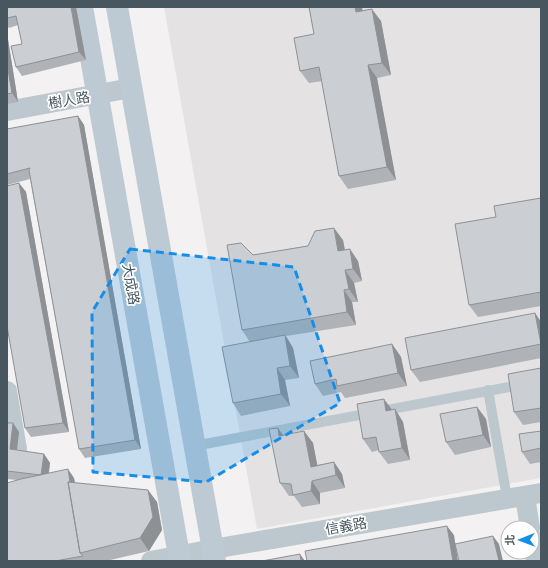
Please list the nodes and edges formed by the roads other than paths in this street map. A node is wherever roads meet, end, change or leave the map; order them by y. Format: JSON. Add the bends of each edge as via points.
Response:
{"nodes":[{"id":1,"x":82,"y":7,"type":"edge"},
{"id":2,"x":117,"y":7,"type":"edge"},
{"id":3,"x":132,"y":88,"type":"junction"},
{"id":4,"x":97,"y":94,"type":"junction"},
{"id":5,"x":7,"y":111,"type":"edge"},
{"id":6,"x":541,"y":381,"type":"edge"},
{"id":7,"x":488,"y":390,"type":"junction"},
{"id":8,"x":7,"y":391,"type":"edge"},
{"id":9,"x":194,"y":446,"type":"junction"},
{"id":10,"x":18,"y":449,"type":"edge"},
{"id":11,"x":524,"y":496,"type":"edge"},
{"id":12,"x":528,"y":520,"type":"edge"},
{"id":13,"x":214,"y":555,"type":"edge"},
{"id":14,"x":180,"y":558,"type":"edge"},
{"id":15,"x":151,"y":561,"type":"edge"}],
"edges":[{"from":1,"to":4,"type":"main road","name":"大成路"},
{"from":2,"to":3,"type":"main road"},
{"from":3,"to":4,"type":"street","name":"樹人路"},
{"from":3,"to":9,"type":"main road"},
{"from":4,"to":5,"type":"street","name":"樹人路"},
{"from":4,"to":14,"type":"main road","name":"大成路"},
{"from":6,"to":7,"type":"lane"},
{"from":7,"to":9,"type":"lane"},
{"from":7,"to":11,"type":"lane"},
{"from":8,"to":10,"type":"street"},
{"from":9,"to":13,"type":"main road"},
{"from":11,"to":12,"type":"street"},
{"from":11,"to":13,"type":"street","name":"信義路"},
{"from":13,"to":14,"type":"street","name":"信義路"},
{"from":14,"to":15,"type":"street","name":"信義路"}]}
